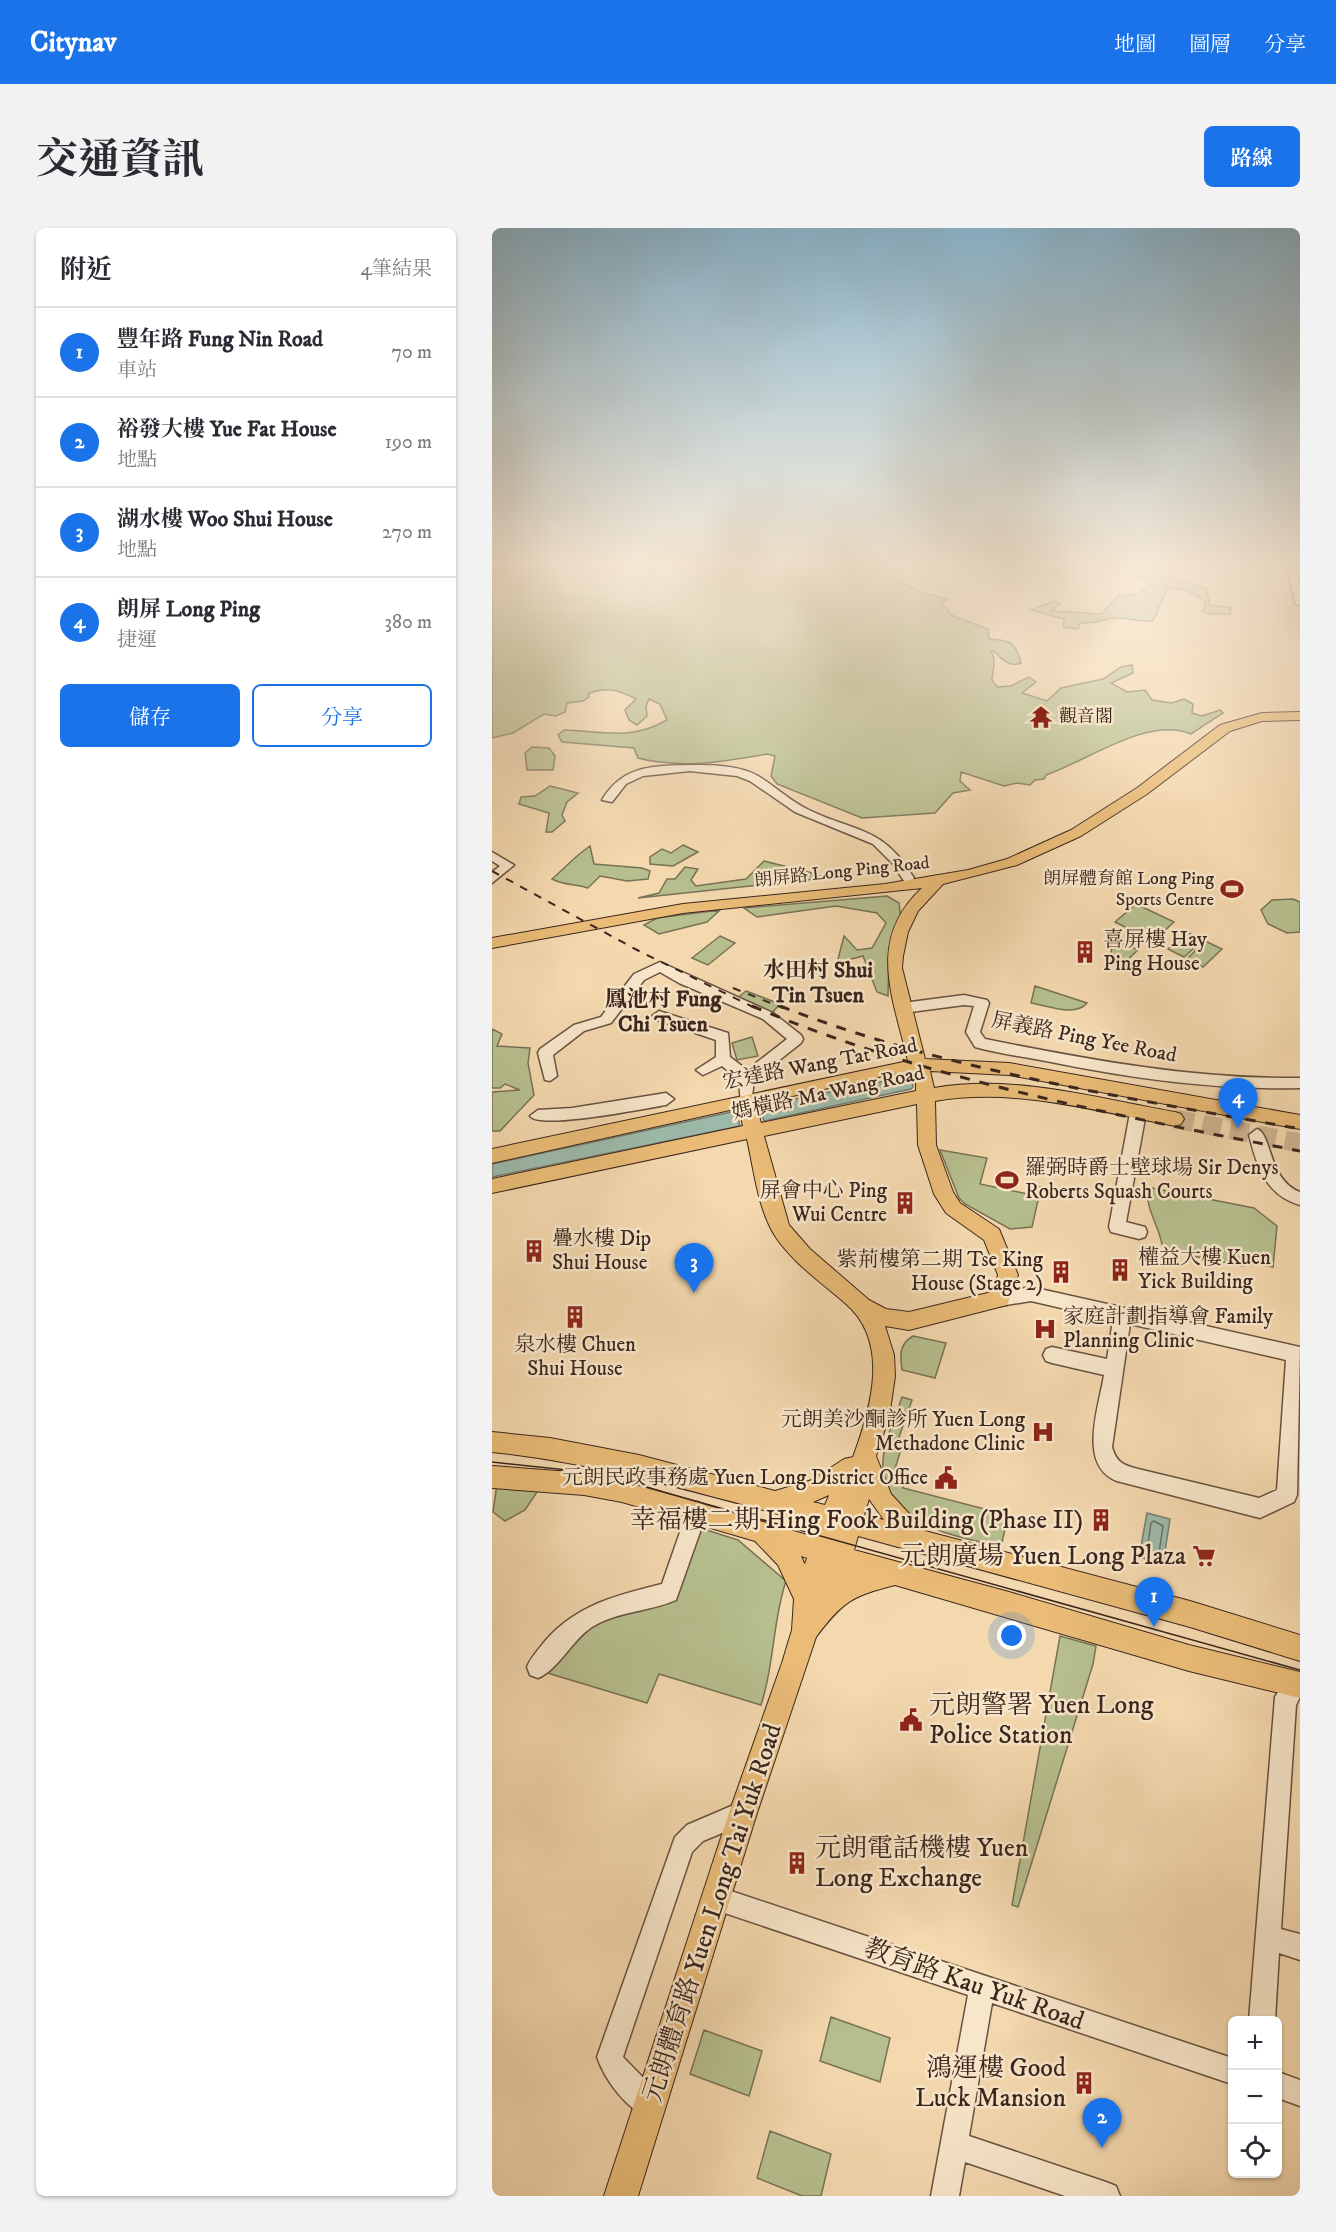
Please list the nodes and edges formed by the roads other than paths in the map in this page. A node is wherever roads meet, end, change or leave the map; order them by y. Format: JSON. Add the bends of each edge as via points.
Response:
{"nodes":[{"id":1,"x":1300,"y":710,"type":"edge"},
{"id":2,"x":1272,"y":715,"type":"junction"},
{"id":3,"x":1300,"y":716,"type":"edge"},
{"id":4,"x":1300,"y":723,"type":"edge"},
{"id":5,"x":608,"y":800,"type":"dead end"},
{"id":6,"x":1116,"y":805,"type":"junction"},
{"id":7,"x":492,"y":856,"type":"edge"},
{"id":8,"x":492,"y":879,"type":"edge"},
{"id":9,"x":948,"y":879,"type":"junction"},
{"id":10,"x":904,"y":883,"type":"junction"},
{"id":11,"x":912,"y":909,"type":"junction"},
{"id":12,"x":492,"y":936,"type":"edge"},
{"id":13,"x":492,"y":943,"type":"edge"},
{"id":14,"x":903,"y":1008,"type":"junction"},
{"id":15,"x":659,"y":1017,"type":"dead end"},
{"id":16,"x":723,"y":1059,"type":"junction"},
{"id":17,"x":917,"y":1068,"type":"junction"},
{"id":18,"x":703,"y":1070,"type":"dead end"},
{"id":19,"x":550,"y":1076,"type":"dead end"},
{"id":20,"x":747,"y":1078,"type":"junction"},
{"id":21,"x":1300,"y":1083,"type":"edge"},
{"id":22,"x":967,"y":1089,"type":"junction"},
{"id":23,"x":926,"y":1092,"type":"junction"},
{"id":24,"x":666,"y":1099,"type":"dead end"},
{"id":25,"x":1138,"y":1113,"type":"junction"},
{"id":26,"x":572,"y":1114,"type":"junction"},
{"id":27,"x":538,"y":1116,"type":"dead end"},
{"id":28,"x":750,"y":1118,"type":"junction"},
{"id":29,"x":1175,"y":1119,"type":"tunnel mouth"},
{"id":30,"x":926,"y":1122,"type":"junction"},
{"id":31,"x":1300,"y":1122,"type":"edge"},
{"id":32,"x":1257,"y":1135,"type":"dead end"},
{"id":33,"x":576,"y":1138,"type":"junction"},
{"id":34,"x":492,"y":1156,"type":"edge"},
{"id":35,"x":492,"y":1186,"type":"edge"},
{"id":36,"x":1300,"y":1199,"type":"edge"},
{"id":37,"x":1139,"y":1232,"type":"dead end"},
{"id":38,"x":1008,"y":1275,"type":"junction"},
{"id":39,"x":1031,"y":1294,"type":"junction"},
{"id":40,"x":1000,"y":1299,"type":"junction"},
{"id":41,"x":862,"y":1306,"type":"junction"},
{"id":42,"x":1123,"y":1315,"type":"junction"},
{"id":43,"x":909,"y":1321,"type":"junction"},
{"id":44,"x":1298,"y":1354,"type":"edge"},
{"id":45,"x":884,"y":1355,"type":"junction"},
{"id":46,"x":1052,"y":1355,"type":"dead end"},
{"id":47,"x":1114,"y":1369,"type":"junction"},
{"id":48,"x":492,"y":1442,"type":"edge"},
{"id":49,"x":864,"y":1459,"type":"junction"},
{"id":50,"x":492,"y":1477,"type":"edge"},
{"id":51,"x":772,"y":1503,"type":"junction"},
{"id":52,"x":697,"y":1512,"type":"junction"},
{"id":53,"x":842,"y":1520,"type":"junction"},
{"id":54,"x":753,"y":1529,"type":"junction"},
{"id":55,"x":916,"y":1539,"type":"junction"},
{"id":56,"x":830,"y":1554,"type":"junction"},
{"id":57,"x":903,"y":1575,"type":"junction"},
{"id":58,"x":815,"y":1602,"type":"junction"},
{"id":59,"x":1300,"y":1648,"type":"edge"},
{"id":60,"x":538,"y":1667,"type":"dead end"},
{"id":61,"x":1255,"y":1675,"type":"junction"},
{"id":62,"x":1298,"y":1684,"type":"edge"},
{"id":63,"x":1284,"y":1722,"type":"junction"},
{"id":64,"x":743,"y":1813,"type":"junction"},
{"id":65,"x":716,"y":1898,"type":"junction"},
{"id":66,"x":1268,"y":1937,"type":"junction"},
{"id":67,"x":1300,"y":1947,"type":"edge"},
{"id":68,"x":982,"y":1988,"type":"junction"},
{"id":69,"x":1262,"y":2016,"type":"edge"},
{"id":70,"x":1230,"y":2070,"type":"edge"},
{"id":71,"x":1282,"y":2086,"type":"edge"},
{"id":72,"x":1300,"y":2093,"type":"edge"},
{"id":73,"x":650,"y":2105,"type":"junction"},
{"id":74,"x":955,"y":2145,"type":"junction"},
{"id":75,"x":621,"y":2196,"type":"edge"},
{"id":76,"x":945,"y":2196,"type":"edge"},
{"id":77,"x":1106,"y":2196,"type":"edge"}],
"edges":[{"from":1,"to":6,"type":"main road","name":"朗屏路 Long Ping Road","via":[[1257,709],[1221,720]]},
{"from":2,"to":3,"type":"main road","name":"朗屏路 Long Ping Road"},
{"from":2,"to":4,"type":"main road"},
{"from":2,"to":6,"type":"main road","name":"朗屏路 Long Ping Road","via":[[1240,720],[1225,728]]},
{"from":5,"to":10,"type":"street","via":[[623,781],[641,772],[662,769],[740,773],[801,810],[875,838],[894,855]]},
{"from":6,"to":9,"type":"main road","name":"朗屏路 Long Ping Road","via":[[1052,846]]},
{"from":6,"to":10,"type":"main road","name":"朗屏路 Long Ping Road","via":[[1019,847]]},
{"from":7,"to":8,"type":"street","via":[[508,865]]},
{"from":9,"to":10,"type":"main road","name":"朗屏路 Long Ping Road"},
{"from":9,"to":11,"type":"main road","via":[[927,890]]},
{"from":10,"to":11,"type":"main road"},
{"from":10,"to":12,"type":"main road","name":"朗屏路 Long Ping Road","via":[[698,900]]},
{"from":10,"to":13,"type":"main road","name":"朗屏路 Long Ping Road","via":[[631,916]]},
{"from":11,"to":14,"type":"main road","via":[[895,951],[894,968]]},
{"from":14,"to":17,"type":"main road"},
{"from":14,"to":21,"type":"street","name":"屏義路 Ping Yee Road","via":[[964,1000],[982,1003],[973,1032],[980,1043],[1228,1084]]},
{"from":15,"to":16,"type":"street","via":[[723,1037]]},
{"from":16,"to":18,"type":"street"},
{"from":16,"to":20,"type":"street"},
{"from":17,"to":23,"type":"main road"},
{"from":17,"to":28,"type":"main road","name":"宏達路 Wang Tat Road"},
{"from":17,"to":31,"type":"main road","name":"宏達路 Wang Tat Road","via":[[1009,1069]]},
{"from":19,"to":20,"type":"street","via":[[545,1053],[579,1028],[606,1020],[639,977],[660,966],[768,1016],[796,1039]]},
{"from":20,"to":28,"type":"street"},
{"from":22,"to":23,"type":"main road","name":"媽橫路 Ma Wang Road"},
{"from":22,"to":25,"type":"main road","name":"媽橫路 Ma Wang Road","via":[[1018,1090]]},
{"from":22,"to":30,"type":"main road","via":[[943,1104]]},
{"from":23,"to":28,"type":"main road","name":"媽橫路 Ma Wang Road"},
{"from":23,"to":30,"type":"main road"},
{"from":24,"to":26,"type":"street"},
{"from":25,"to":29,"type":"main road","name":"媽橫路 Ma Wang Road"},
{"from":25,"to":37,"type":"street","via":[[1117,1227]]},
{"from":26,"to":27,"type":"street"},
{"from":26,"to":33,"type":"street"},
{"from":28,"to":33,"type":"main road","name":"宏達路 Wang Tat Road"},
{"from":28,"to":35,"type":"main road","name":"媽橫路 Ma Wang Road"},
{"from":28,"to":41,"type":"main road","via":[[784,1235]]},
{"from":30,"to":38,"type":"main road","via":[[929,1154],[948,1202],[992,1235]]},
{"from":32,"to":36,"type":"street","via":[[1268,1172],[1284,1192]]},
{"from":33,"to":34,"type":"main road","name":"宏達路 Wang Tat Road"},
{"from":38,"to":39,"type":"street"},
{"from":38,"to":40,"type":"main road"},
{"from":39,"to":40,"type":"street"},
{"from":39,"to":42,"type":"street"},
{"from":40,"to":43,"type":"main road"},
{"from":41,"to":43,"type":"main road","via":[[882,1317]]},
{"from":41,"to":45,"type":"main road","via":[[874,1324]]},
{"from":42,"to":44,"type":"street"},
{"from":42,"to":47,"type":"street"},
{"from":43,"to":45,"type":"main road","via":[[893,1333]]},
{"from":44,"to":47,"type":"street","via":[[1287,1495],[1260,1508],[1117,1472],[1107,1464],[1102,1447]]},
{"from":45,"to":49,"type":"main road","via":[[882,1401]]},
{"from":46,"to":47,"type":"street"},
{"from":48,"to":51,"type":"main road","via":[[597,1457]]},
{"from":49,"to":51,"type":"main road","via":[[818,1489]]},
{"from":49,"to":53,"type":"main road","name":"元朗體育路 Yuen Long Tai Yuk Road","via":[[846,1486]]},
{"from":49,"to":55,"type":"main road","via":[[882,1501]]},
{"from":50,"to":52,"type":"main road","via":[[602,1487]]},
{"from":51,"to":53,"type":"main road"},
{"from":52,"to":54,"type":"main road"},
{"from":52,"to":60,"type":"street","via":[[669,1593],[601,1611],[584,1620],[568,1632]]},
{"from":53,"to":55,"type":"main road"},
{"from":53,"to":56,"type":"main road","name":"元朗體育路 Yuen Long Tai Yuk Road"},
{"from":54,"to":56,"type":"main road"},
{"from":54,"to":58,"type":"main road","via":[[790,1559]]},
{"from":55,"to":59,"type":"main road"},
{"from":56,"to":57,"type":"main road"},
{"from":56,"to":58,"type":"main road","name":"元朗體育路 Yuen Long Tai Yuk Road"},
{"from":57,"to":58,"type":"main road","via":[[880,1574]]},
{"from":57,"to":61,"type":"main road"},
{"from":58,"to":64,"type":"main road","name":"元朗體育路 Yuen Long Tai Yuk Road"},
{"from":61,"to":62,"type":"main road"},
{"from":61,"to":63,"type":"street","via":[[1275,1696]]},
{"from":62,"to":63,"type":"street","via":[[1286,1697]]},
{"from":63,"to":66,"type":"street"},
{"from":64,"to":65,"type":"main road","name":"元朗體育路 Yuen Long Tai Yuk Road"},
{"from":64,"to":73,"type":"street","via":[[695,1833],[683,1845],[610,2057],[614,2068]]},
{"from":65,"to":68,"type":"street","name":"教育路 Kau Yuk Road"},
{"from":65,"to":73,"type":"main road","name":"元朗體育路 Yuen Long Tai Yuk Road"},
{"from":66,"to":67,"type":"street"},
{"from":66,"to":69,"type":"street"},
{"from":68,"to":70,"type":"street","name":"教育路 Kau Yuk Road"},
{"from":68,"to":74,"type":"street"},
{"from":71,"to":72,"type":"street"},
{"from":73,"to":75,"type":"main road","name":"元朗體育路 Yuen Long Tai Yuk Road"},
{"from":74,"to":76,"type":"street"},
{"from":74,"to":77,"type":"street"}]}
